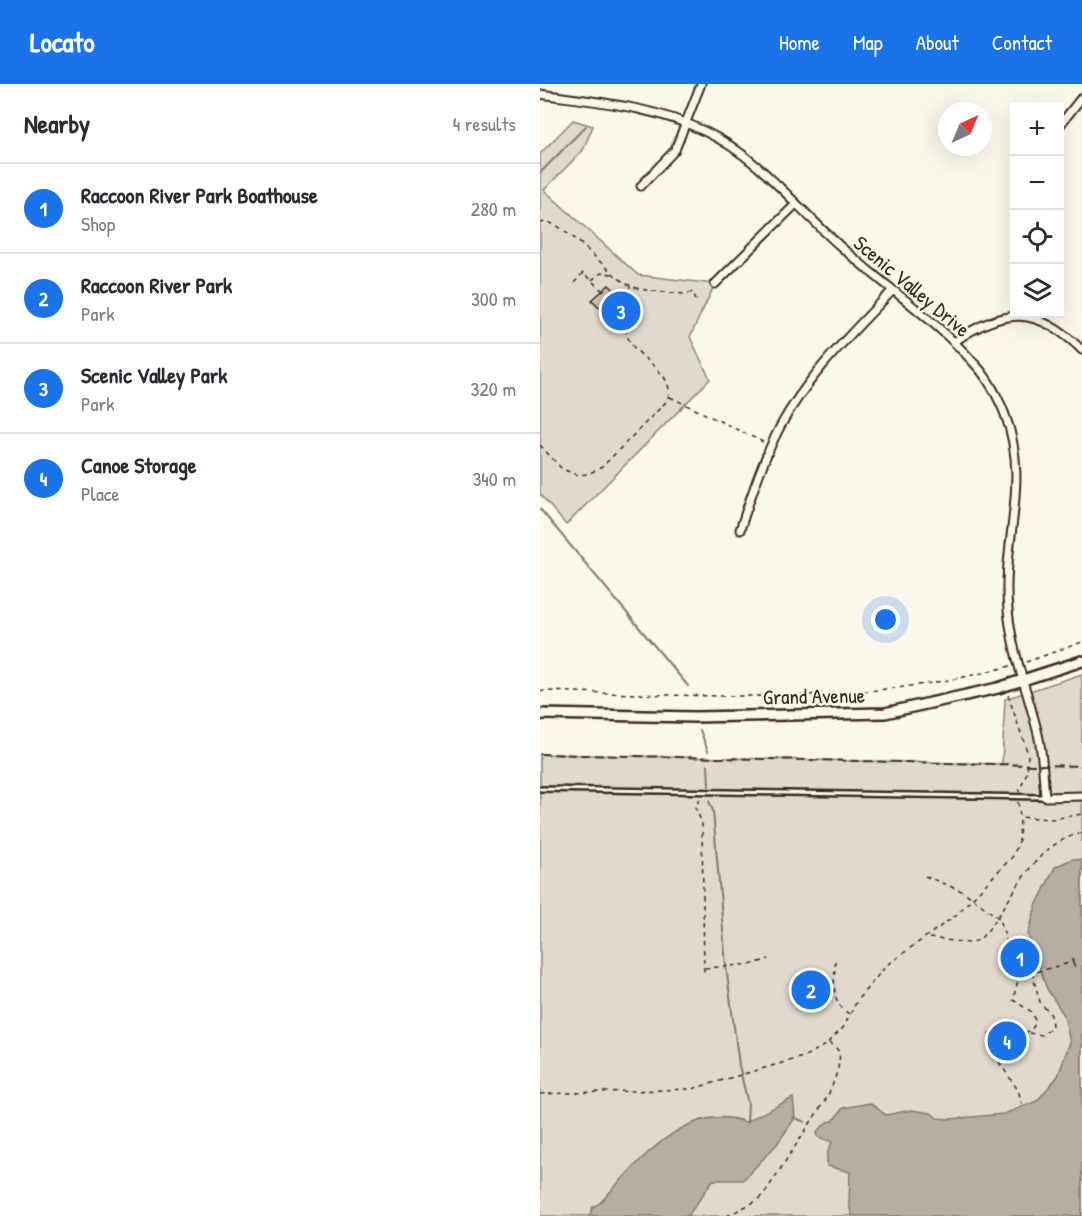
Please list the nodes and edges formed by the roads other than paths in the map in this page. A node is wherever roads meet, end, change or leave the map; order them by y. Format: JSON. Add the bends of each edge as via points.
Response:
{"nodes":[{"id":1,"x":701,"y":84,"type":"edge"},
{"id":2,"x":540,"y":94,"type":"edge"},
{"id":3,"x":1082,"y":97,"type":"edge"},
{"id":4,"x":1064,"y":119,"type":"edge"},
{"id":5,"x":685,"y":122,"type":"junction"},
{"id":6,"x":641,"y":186,"type":"dead end"},
{"id":7,"x":796,"y":204,"type":"junction"},
{"id":8,"x":715,"y":285,"type":"dead end"},
{"id":9,"x":892,"y":291,"type":"junction"},
{"id":10,"x":954,"y":342,"type":"junction"},
{"id":11,"x":1082,"y":350,"type":"edge"},
{"id":12,"x":740,"y":530,"type":"dead end"},
{"id":13,"x":1082,"y":661,"type":"edge"},
{"id":14,"x":1023,"y":681,"type":"junction"},
{"id":15,"x":540,"y":714,"type":"edge"},
{"id":16,"x":540,"y":789,"type":"edge"},
{"id":17,"x":1082,"y":796,"type":"edge"},
{"id":18,"x":1045,"y":797,"type":"junction"}],
"edges":[{"from":1,"to":5,"type":"street"},
{"from":2,"to":5,"type":"street","name":"Scenic Valley Drive","via":[[629,106]]},
{"from":3,"to":4,"type":"street"},
{"from":5,"to":6,"type":"street","via":[[668,160]]},
{"from":5,"to":7,"type":"street","name":"Scenic Valley Drive","via":[[745,156]]},
{"from":7,"to":8,"type":"street"},
{"from":7,"to":9,"type":"street","name":"Scenic Valley Drive"},
{"from":9,"to":10,"type":"street","name":"Scenic Valley Drive"},
{"from":9,"to":12,"type":"street","via":[[814,375],[771,446]]},
{"from":10,"to":11,"type":"street","via":[[990,320],[1026,316],[1054,326]]},
{"from":10,"to":14,"type":"street","name":"Scenic Valley Drive","via":[[991,386],[1014,444],[1017,489],[1007,608]]},
{"from":13,"to":14,"type":"main road","name":"Grand Avenue"},
{"from":14,"to":15,"type":"main road","name":"Grand Avenue","via":[[885,713],[695,717]]},
{"from":14,"to":18,"type":"street","name":"Scenic Valley Drive","via":[[1039,737]]},
{"from":16,"to":18,"type":"lane"},
{"from":17,"to":18,"type":"street"}]}
